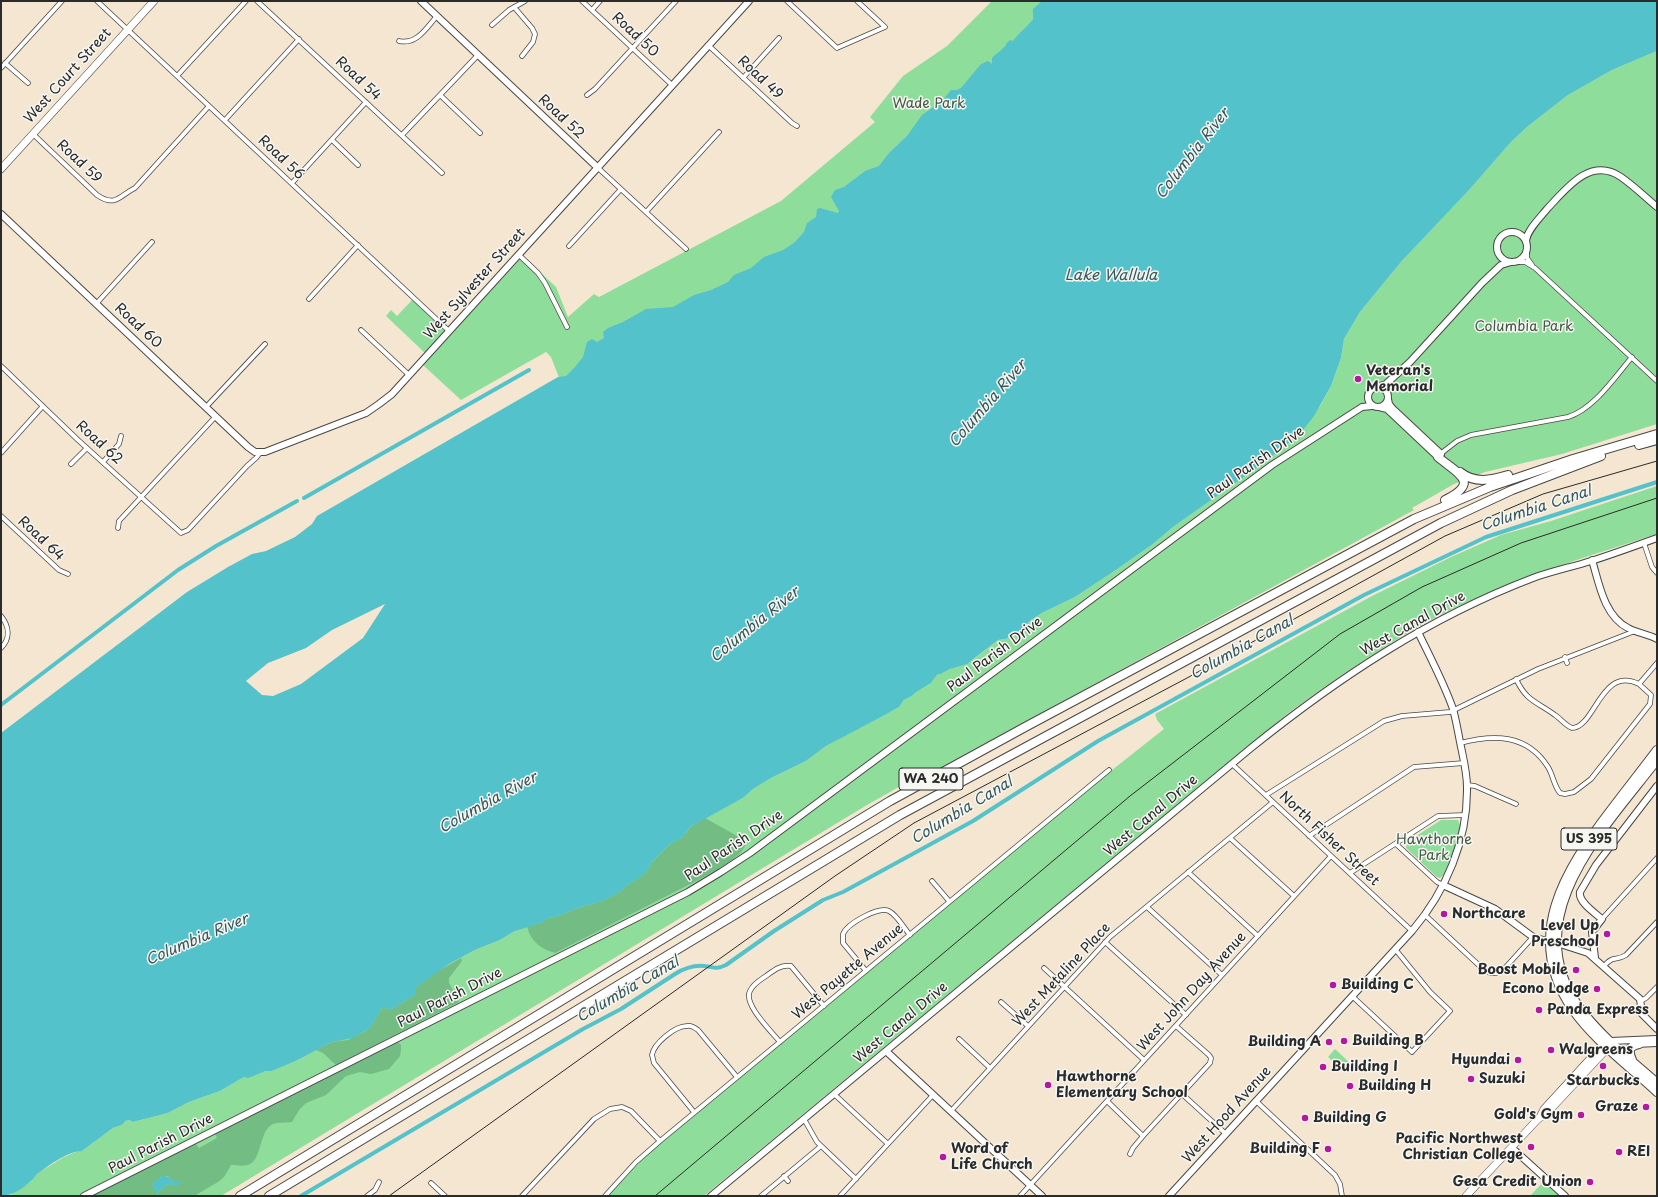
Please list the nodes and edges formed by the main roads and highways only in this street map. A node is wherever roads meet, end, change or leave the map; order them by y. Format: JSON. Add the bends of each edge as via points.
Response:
{"nodes":[{"id":1,"x":154,"y":1,"type":"edge"},
{"id":2,"x":1,"y":169,"type":"edge"},
{"id":3,"x":1657,"y":434,"type":"edge"},
{"id":4,"x":1657,"y":440,"type":"edge"},
{"id":5,"x":1573,"y":459,"type":"junction"},
{"id":6,"x":1322,"y":568,"type":"junction"},
{"id":7,"x":1657,"y":750,"type":"edge"},
{"id":8,"x":1657,"y":760,"type":"edge"},
{"id":9,"x":1553,"y":943,"type":"junction"},
{"id":10,"x":1610,"y":1044,"type":"junction"},
{"id":11,"x":1639,"y":1044,"type":"road end"},
{"id":12,"x":1632,"y":1061,"type":"junction"},
{"id":13,"x":1569,"y":1081,"type":"junction"},
{"id":14,"x":1657,"y":1083,"type":"edge"},
{"id":15,"x":1657,"y":1092,"type":"edge"},
{"id":16,"x":1557,"y":1102,"type":"junction"},
{"id":17,"x":1538,"y":1119,"type":"junction"},
{"id":18,"x":240,"y":1196,"type":"edge"},
{"id":19,"x":269,"y":1196,"type":"edge"},
{"id":20,"x":1466,"y":1196,"type":"edge"}],
"edges":[{"from":1,"to":2,"type":"main road","name":"West Court Street"},
{"from":3,"to":5,"type":"highway","number":"WA 240"},
{"from":4,"to":19,"type":"highway","number":"WA 240","via":[[1550,474],[1457,515],[906,811]]},
{"from":5,"to":6,"type":"highway","number":"WA 240","via":[[1452,502],[1414,519]]},
{"from":5,"to":6,"type":"highway","via":[[1480,480],[1464,475],[1439,456],[1463,478],[1464,486],[1460,492],[1374,536]]},
{"from":6,"to":18,"type":"highway","number":"WA 240","via":[[890,801]]},
{"from":7,"to":9,"type":"highway","number":"US 395","via":[[1573,863],[1554,906],[1550,926]]},
{"from":8,"to":9,"type":"highway","number":"US 395","via":[[1580,864],[1561,904]]},
{"from":9,"to":10,"type":"highway","number":"US 395","via":[[1573,998]]},
{"from":10,"to":12,"type":"highway","number":"US 395"},
{"from":10,"to":13,"type":"main road"},
{"from":10,"to":15,"type":"highway","number":"US 395"},
{"from":10,"to":16,"type":"main road"},
{"from":11,"to":12,"type":"highway","via":[[1630,1049]]},
{"from":12,"to":14,"type":"highway","number":"US 395"},
{"from":13,"to":16,"type":"main road"},
{"from":13,"to":17,"type":"main road"},
{"from":16,"to":17,"type":"main road"},
{"from":17,"to":20,"type":"main road"}]}
